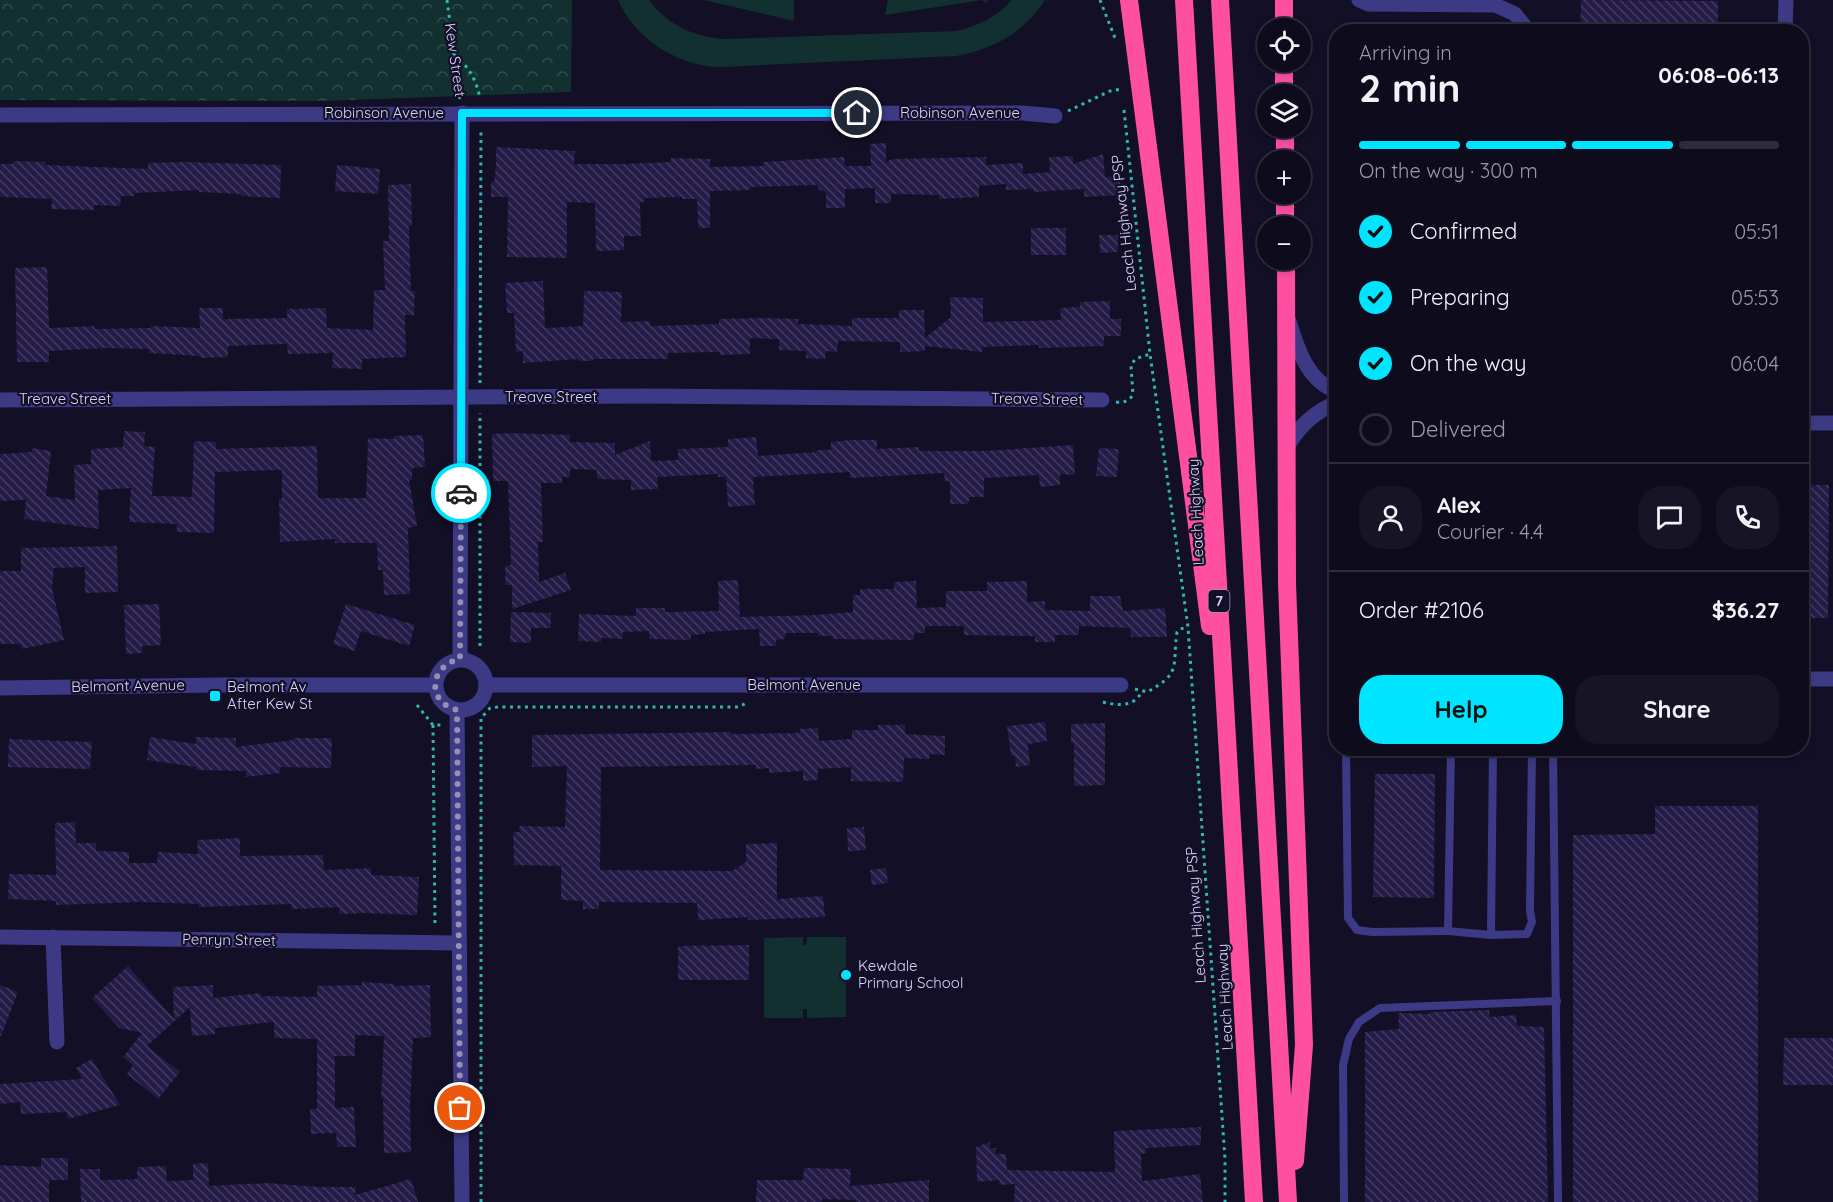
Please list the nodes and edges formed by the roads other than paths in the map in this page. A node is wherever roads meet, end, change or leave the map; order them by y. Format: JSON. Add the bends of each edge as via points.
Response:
{"nodes":[{"id":1,"x":1129,"y":0,"type":"edge"},
{"id":2,"x":1184,"y":0,"type":"edge"},
{"id":3,"x":1220,"y":0,"type":"edge"},
{"id":4,"x":1284,"y":0,"type":"edge"},
{"id":5,"x":1359,"y":0,"type":"edge"},
{"id":6,"x":1785,"y":0,"type":"edge"},
{"id":7,"x":1284,"y":18,"type":"edge"},
{"id":8,"x":1523,"y":24,"type":"edge"},
{"id":9,"x":1785,"y":24,"type":"edge"},
{"id":10,"x":462,"y":113,"type":"junction"},
{"id":11,"x":0,"y":115,"type":"edge"},
{"id":12,"x":1055,"y":116,"type":"road end"},
{"id":13,"x":1286,"y":270,"type":"edge"},
{"id":14,"x":1286,"y":312,"type":"junction"},
{"id":15,"x":1329,"y":387,"type":"edge"},
{"id":16,"x":461,"y":398,"type":"junction"},
{"id":17,"x":0,"y":399,"type":"edge"},
{"id":18,"x":1102,"y":400,"type":"road end"},
{"id":19,"x":1329,"y":407,"type":"edge"},
{"id":20,"x":1809,"y":423,"type":"edge"},
{"id":21,"x":1833,"y":423,"type":"edge"},
{"id":22,"x":1287,"y":447,"type":"junction"},
{"id":23,"x":460,"y":659,"type":"junction"},
{"id":24,"x":1809,"y":679,"type":"edge"},
{"id":25,"x":1833,"y":679,"type":"edge"},
{"id":26,"x":435,"y":685,"type":"junction"},
{"id":27,"x":486,"y":685,"type":"junction"},
{"id":28,"x":1121,"y":685,"type":"road end"},
{"id":29,"x":0,"y":688,"type":"edge"},
{"id":30,"x":457,"y":710,"type":"junction"},
{"id":31,"x":1346,"y":756,"type":"edge"},
{"id":32,"x":1450,"y":756,"type":"edge"},
{"id":33,"x":1493,"y":756,"type":"edge"},
{"id":34,"x":1532,"y":756,"type":"edge"},
{"id":35,"x":1553,"y":756,"type":"edge"},
{"id":36,"x":1229,"y":773,"type":"junction"},
{"id":37,"x":1448,"y":931,"type":"junction"},
{"id":38,"x":1491,"y":935,"type":"junction"},
{"id":39,"x":0,"y":937,"type":"edge"},
{"id":40,"x":53,"y":937,"type":"junction"},
{"id":41,"x":459,"y":943,"type":"junction"},
{"id":42,"x":1557,"y":1001,"type":"junction"},
{"id":43,"x":57,"y":1042,"type":"dead end"},
{"id":44,"x":462,"y":1202,"type":"edge"},
{"id":45,"x":1254,"y":1202,"type":"edge"},
{"id":46,"x":1290,"y":1202,"type":"edge"},
{"id":47,"x":1344,"y":1202,"type":"edge"},
{"id":48,"x":1558,"y":1202,"type":"edge"}],
"edges":[{"from":1,"to":36,"type":"highway"},
{"from":2,"to":36,"type":"highway","name":"Leach Highway","number":"7"},
{"from":3,"to":46,"type":"highway"},
{"from":4,"to":7,"type":"highway"},
{"from":5,"to":8,"type":"street","via":[[1368,4],[1495,5],[1515,14]]},
{"from":6,"to":9,"type":"street"},
{"from":10,"to":11,"type":"street","name":"Robinson Avenue"},
{"from":10,"to":12,"type":"street","name":"Robinson Avenue"},
{"from":10,"to":16,"type":"street","name":"Kew Street"},
{"from":13,"to":14,"type":"highway"},
{"from":14,"to":15,"type":"street","via":[[1300,355]]},
{"from":14,"to":22,"type":"highway"},
{"from":16,"to":17,"type":"street","name":"Treave Street"},
{"from":16,"to":18,"type":"street","name":"Treave Street"},
{"from":16,"to":23,"type":"street","name":"Kew Street"},
{"from":19,"to":22,"type":"street","via":[[1311,417]]},
{"from":20,"to":21,"type":"street"},
{"from":22,"to":46,"type":"highway","via":[[1288,595],[1304,1045]]},
{"from":23,"to":26,"type":"street","via":[[440,670]]},
{"from":23,"to":27,"type":"street","via":[[476,664]]},
{"from":24,"to":25,"type":"street"},
{"from":26,"to":29,"type":"street","name":"Belmont Avenue"},
{"from":26,"to":30,"type":"street","via":[[444,705]]},
{"from":27,"to":28,"type":"street","name":"Belmont Avenue"},
{"from":27,"to":30,"type":"street","via":[[474,707]]},
{"from":30,"to":41,"type":"street"},
{"from":31,"to":37,"type":"lane","via":[[1348,918],[1357,930],[1364,931]]},
{"from":32,"to":37,"type":"lane"},
{"from":33,"to":38,"type":"lane"},
{"from":34,"to":38,"type":"lane","via":[[1532,922],[1527,934]]},
{"from":35,"to":42,"type":"lane"},
{"from":36,"to":45,"type":"highway","name":"Leach Highway","number":"7"},
{"from":37,"to":38,"type":"lane"},
{"from":39,"to":40,"type":"street","name":"Penryn Street"},
{"from":40,"to":41,"type":"street","name":"Penryn Street"},
{"from":40,"to":43,"type":"street"},
{"from":41,"to":44,"type":"street"},
{"from":42,"to":47,"type":"lane","via":[[1380,1008],[1359,1022],[1349,1039],[1343,1065]]},
{"from":42,"to":48,"type":"lane"}]}
